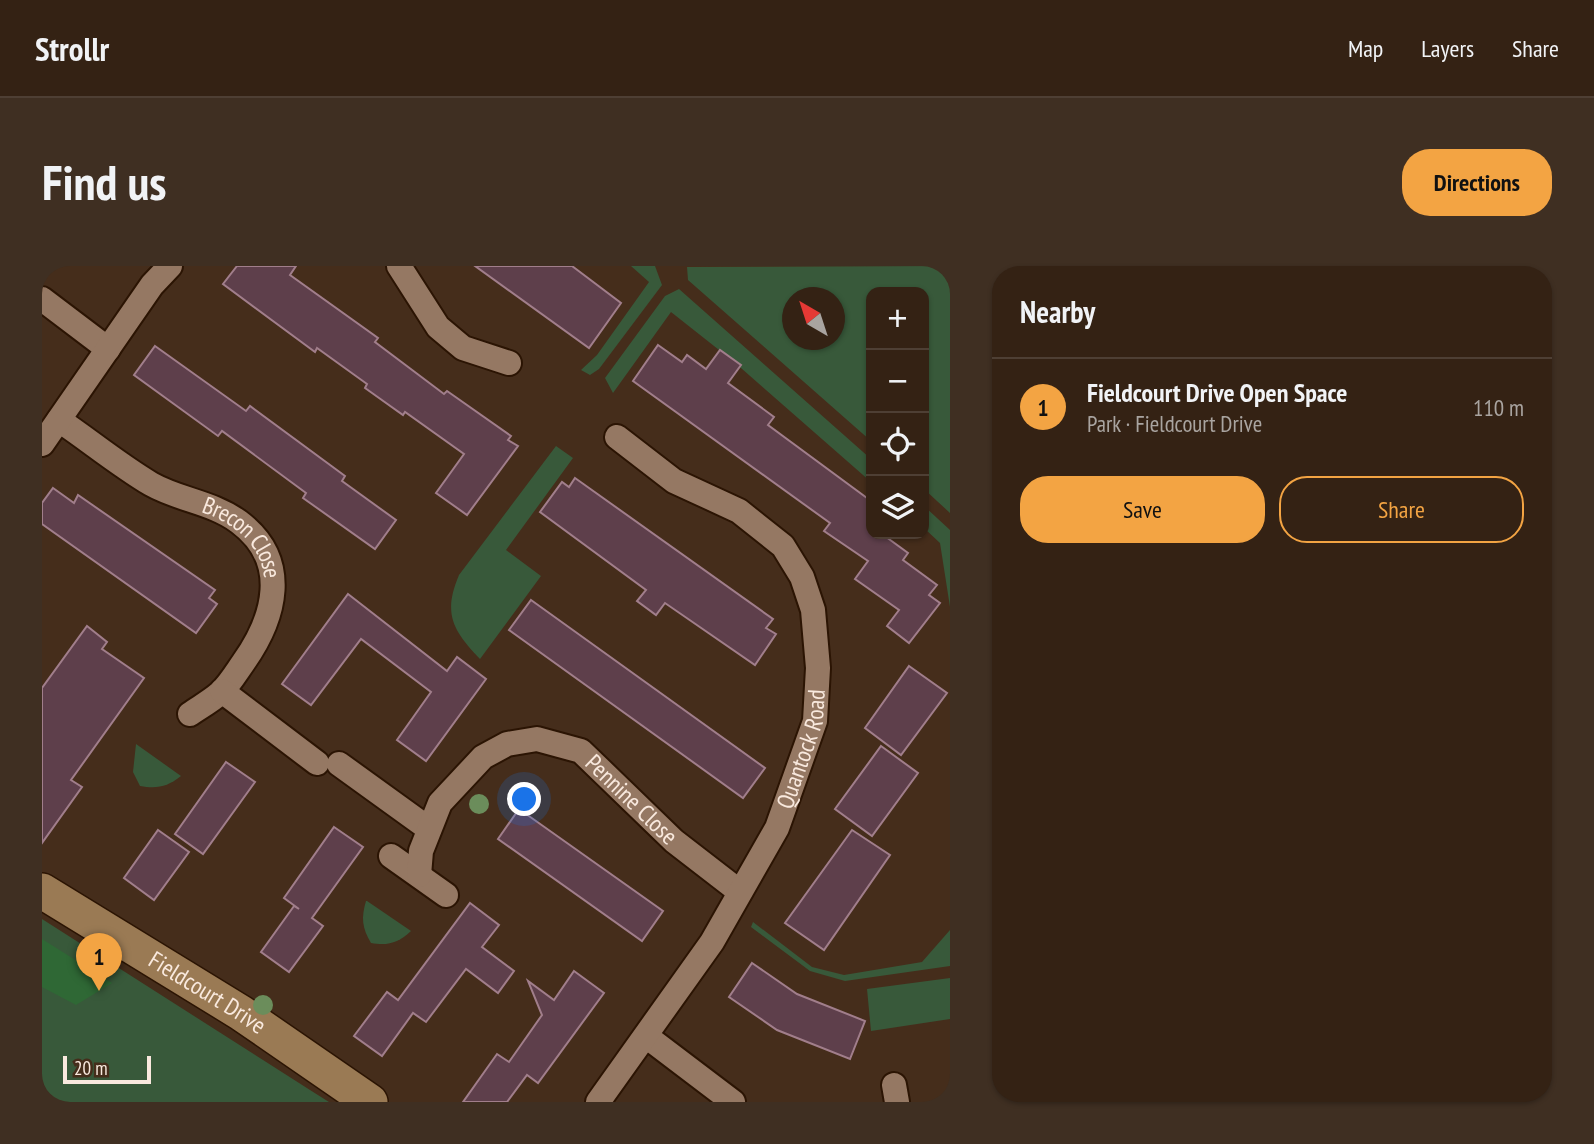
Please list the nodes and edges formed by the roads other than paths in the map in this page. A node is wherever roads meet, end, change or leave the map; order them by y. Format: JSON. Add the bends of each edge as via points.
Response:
{"nodes":[{"id":1,"x":170,"y":266,"type":"edge"},
{"id":2,"x":399,"y":266,"type":"edge"},
{"id":3,"x":42,"y":299,"type":"edge"},
{"id":4,"x":108,"y":349,"type":"junction"},
{"id":5,"x":509,"y":363,"type":"dead end"},
{"id":6,"x":59,"y":420,"type":"junction"},
{"id":7,"x":617,"y":437,"type":"dead end"},
{"id":8,"x":42,"y":444,"type":"edge"},
{"id":9,"x":222,"y":691,"type":"junction"},
{"id":10,"x":190,"y":714,"type":"dead end"},
{"id":11,"x":429,"y":829,"type":"junction"},
{"id":12,"x":391,"y":856,"type":"dead end"},
{"id":13,"x":419,"y":875,"type":"junction"},
{"id":14,"x":42,"y":891,"type":"edge"},
{"id":15,"x":740,"y":892,"type":"junction"},
{"id":16,"x":446,"y":895,"type":"dead end"},
{"id":17,"x":646,"y":1036,"type":"junction"},
{"id":18,"x":370,"y":1102,"type":"edge"},
{"id":19,"x":598,"y":1102,"type":"edge"},
{"id":20,"x":733,"y":1102,"type":"edge"}],
"edges":[{"from":1,"to":4,"type":"street"},
{"from":2,"to":5,"type":"street","via":[[438,327],[463,348]]},
{"from":3,"to":4,"type":"street"},
{"from":4,"to":6,"type":"street"},
{"from":6,"to":8,"type":"street"},
{"from":6,"to":9,"type":"street","name":"Brecon Close","via":[[153,485],[221,510],[242,524],[260,545],[274,590],[270,616],[261,639]]},
{"from":7,"to":15,"type":"street","name":"Quantock Road","via":[[674,481],[739,510],[762,526],[783,546],[802,577],[813,610],[818,668],[815,721],[777,828]]},
{"from":9,"to":10,"type":"street","name":"Brecon Close"},
{"from":9,"to":11,"type":"street"},
{"from":11,"to":13,"type":"street","name":"Pennine Close"},
{"from":11,"to":15,"type":"street","name":"Pennine Close","via":[[440,803],[483,757],[507,744],[537,738],[581,751],[674,841]]},
{"from":12,"to":13,"type":"street"},
{"from":13,"to":16,"type":"street"},
{"from":14,"to":18,"type":"street","name":"Fieldcourt Drive","via":[[241,1013]]},
{"from":15,"to":17,"type":"street","name":"Quantock Road","via":[[712,942]]},
{"from":17,"to":19,"type":"street","name":"Quantock Road"},
{"from":17,"to":20,"type":"street"}]}
